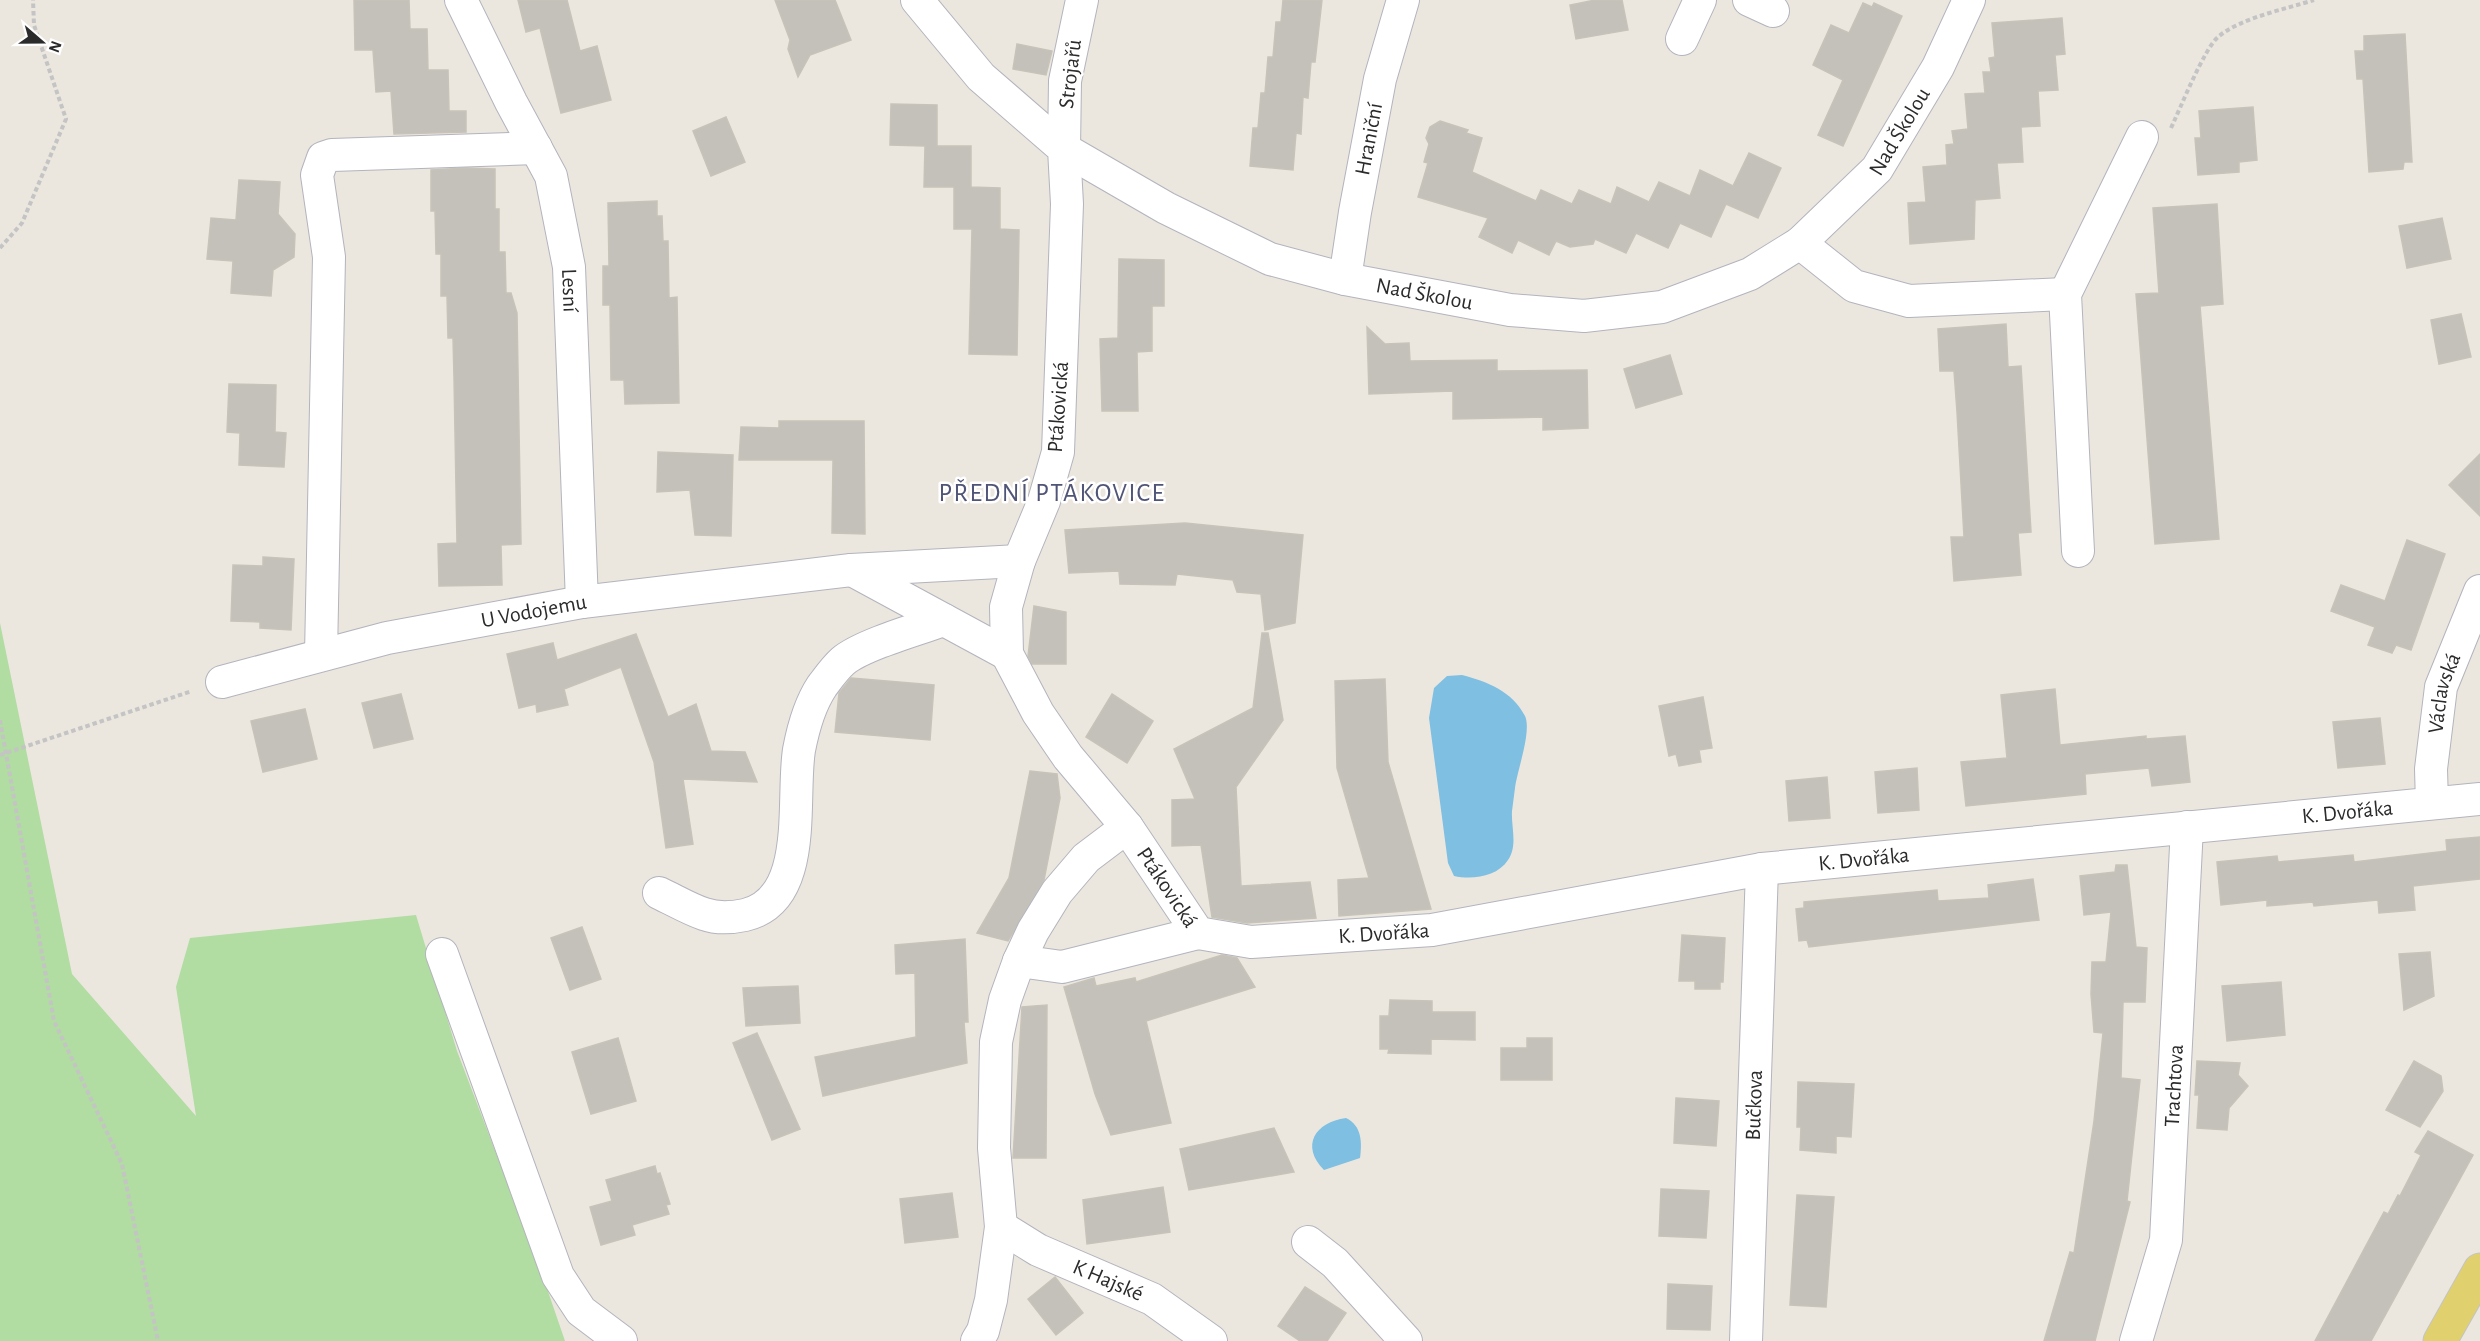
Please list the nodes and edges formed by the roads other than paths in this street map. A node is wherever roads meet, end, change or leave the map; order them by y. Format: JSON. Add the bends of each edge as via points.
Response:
{"nodes":[{"id":1,"x":460,"y":0,"type":"edge"},
{"id":2,"x":917,"y":0,"type":"edge"},
{"id":3,"x":1082,"y":0,"type":"edge"},
{"id":4,"x":1403,"y":0,"type":"edge"},
{"id":5,"x":1700,"y":0,"type":"edge"},
{"id":6,"x":1969,"y":0,"type":"edge"},
{"id":7,"x":1682,"y":39,"type":"dead end"},
{"id":8,"x":2142,"y":137,"type":"road end"},
{"id":9,"x":536,"y":148,"type":"junction"},
{"id":10,"x":1064,"y":149,"type":"junction"},
{"id":11,"x":1800,"y":243,"type":"junction"},
{"id":12,"x":1345,"y":279,"type":"junction"},
{"id":13,"x":2065,"y":294,"type":"junction"},
{"id":14,"x":2078,"y":551,"type":"dead end"},
{"id":15,"x":1019,"y":561,"type":"junction"},
{"id":16,"x":852,"y":570,"type":"junction"},
{"id":17,"x":2480,"y":591,"type":"edge"},
{"id":18,"x":582,"y":602,"type":"junction"},
{"id":19,"x":944,"y":620,"type":"junction"},
{"id":20,"x":1006,"y":654,"type":"junction"},
{"id":21,"x":321,"y":655,"type":"junction"},
{"id":22,"x":222,"y":682,"type":"road end"},
{"id":23,"x":2480,"y":799,"type":"edge"},
{"id":24,"x":2432,"y":803,"type":"junction"},
{"id":25,"x":1127,"y":827,"type":"junction"},
{"id":26,"x":2187,"y":827,"type":"junction"},
{"id":27,"x":1762,"y":869,"type":"junction"},
{"id":28,"x":659,"y":893,"type":"dead end"},
{"id":29,"x":1198,"y":933,"type":"junction"},
{"id":30,"x":1251,"y":942,"type":"joint"},
{"id":31,"x":442,"y":954,"type":"dead end"},
{"id":32,"x":1019,"y":961,"type":"junction"},
{"id":33,"x":1001,"y":1227,"type":"junction"},
{"id":34,"x":1308,"y":1242,"type":"dead end"},
{"id":35,"x":2480,"y":1270,"type":"edge"},
{"id":36,"x":621,"y":1341,"type":"edge"},
{"id":37,"x":977,"y":1341,"type":"edge"},
{"id":38,"x":1211,"y":1341,"type":"edge"},
{"id":39,"x":1406,"y":1341,"type":"edge"},
{"id":40,"x":1746,"y":1341,"type":"edge"},
{"id":41,"x":2136,"y":1341,"type":"edge"},
{"id":42,"x":2440,"y":1341,"type":"edge"}],
"edges":[{"from":1,"to":9,"type":"street","name":"Lesní"},
{"from":2,"to":10,"type":"street","via":[[981,77]]},
{"from":3,"to":10,"type":"street","name":"Strojařů","via":[[1065,81]]},
{"from":4,"to":12,"type":"street","name":"Hraniční","via":[[1380,79]]},
{"from":5,"to":7,"type":"street"},
{"from":6,"to":11,"type":"street","name":"Nad Školou","via":[[1938,67],[1877,169]]},
{"from":8,"to":13,"type":"street"},
{"from":9,"to":18,"type":"street","name":"Lesní","via":[[551,176],[569,267]]},
{"from":9,"to":21,"type":"street","via":[[332,155],[323,158],[318,168],[329,257]]},
{"from":10,"to":12,"type":"street","name":"Nad Školou","via":[[1166,208],[1270,259]]},
{"from":10,"to":15,"type":"street","name":"Ptákovická","via":[[1067,204],[1058,452],[1044,501]]},
{"from":11,"to":12,"type":"street","name":"Nad Školou","via":[[1749,274],[1662,307],[1584,316],[1510,310]]},
{"from":11,"to":13,"type":"street","via":[[1854,286],[1909,301]]},
{"from":13,"to":14,"type":"street"},
{"from":15,"to":16,"type":"street","name":"U Vodojemu"},
{"from":15,"to":20,"type":"street","name":"Ptákovická","via":[[1006,607]]},
{"from":16,"to":18,"type":"street","name":"U Vodojemu"},
{"from":16,"to":19,"type":"street"},
{"from":17,"to":24,"type":"street","name":"Václavská","via":[[2440,687],[2431,769]]},
{"from":18,"to":21,"type":"street","name":"U Vodojemu","via":[[387,638]]},
{"from":19,"to":20,"type":"street"},
{"from":19,"to":28,"type":"street","via":[[843,660],[822,686],[808,716],[799,750],[792,857],[784,883],[770,903],[750,914],[728,918],[705,915]]},
{"from":20,"to":25,"type":"street","name":"Ptákovická","via":[[1038,713],[1068,757]]},
{"from":21,"to":22,"type":"street","name":"U Vodojemu"},
{"from":23,"to":24,"type":"street","name":"K. Dvořáka"},
{"from":24,"to":26,"type":"street","name":"K. Dvořáka"},
{"from":25,"to":29,"type":"street","name":"Ptákovická"},
{"from":25,"to":32,"type":"street","via":[[1086,858],[1057,892]]},
{"from":26,"to":27,"type":"street","name":"K. Dvořáka"},
{"from":26,"to":41,"type":"street","name":"Trachtova","via":[[2166,1240]]},
{"from":27,"to":30,"type":"street","name":"K. Dvořáka","via":[[1432,930]]},
{"from":27,"to":40,"type":"street","name":"Bučkova"},
{"from":29,"to":30,"type":"street","name":"Ptákovická"},
{"from":29,"to":32,"type":"street","via":[[1062,967]]},
{"from":31,"to":36,"type":"street","via":[[558,1276],[581,1311]]},
{"from":32,"to":33,"type":"street","via":[[996,1042],[994,1148]]},
{"from":33,"to":37,"type":"street","via":[[991,1300]]},
{"from":33,"to":38,"type":"street","name":"K Hajské","via":[[1038,1250],[1152,1299]]},
{"from":34,"to":39,"type":"street","via":[[1335,1263]]},
{"from":35,"to":42,"type":"main road"}]}
